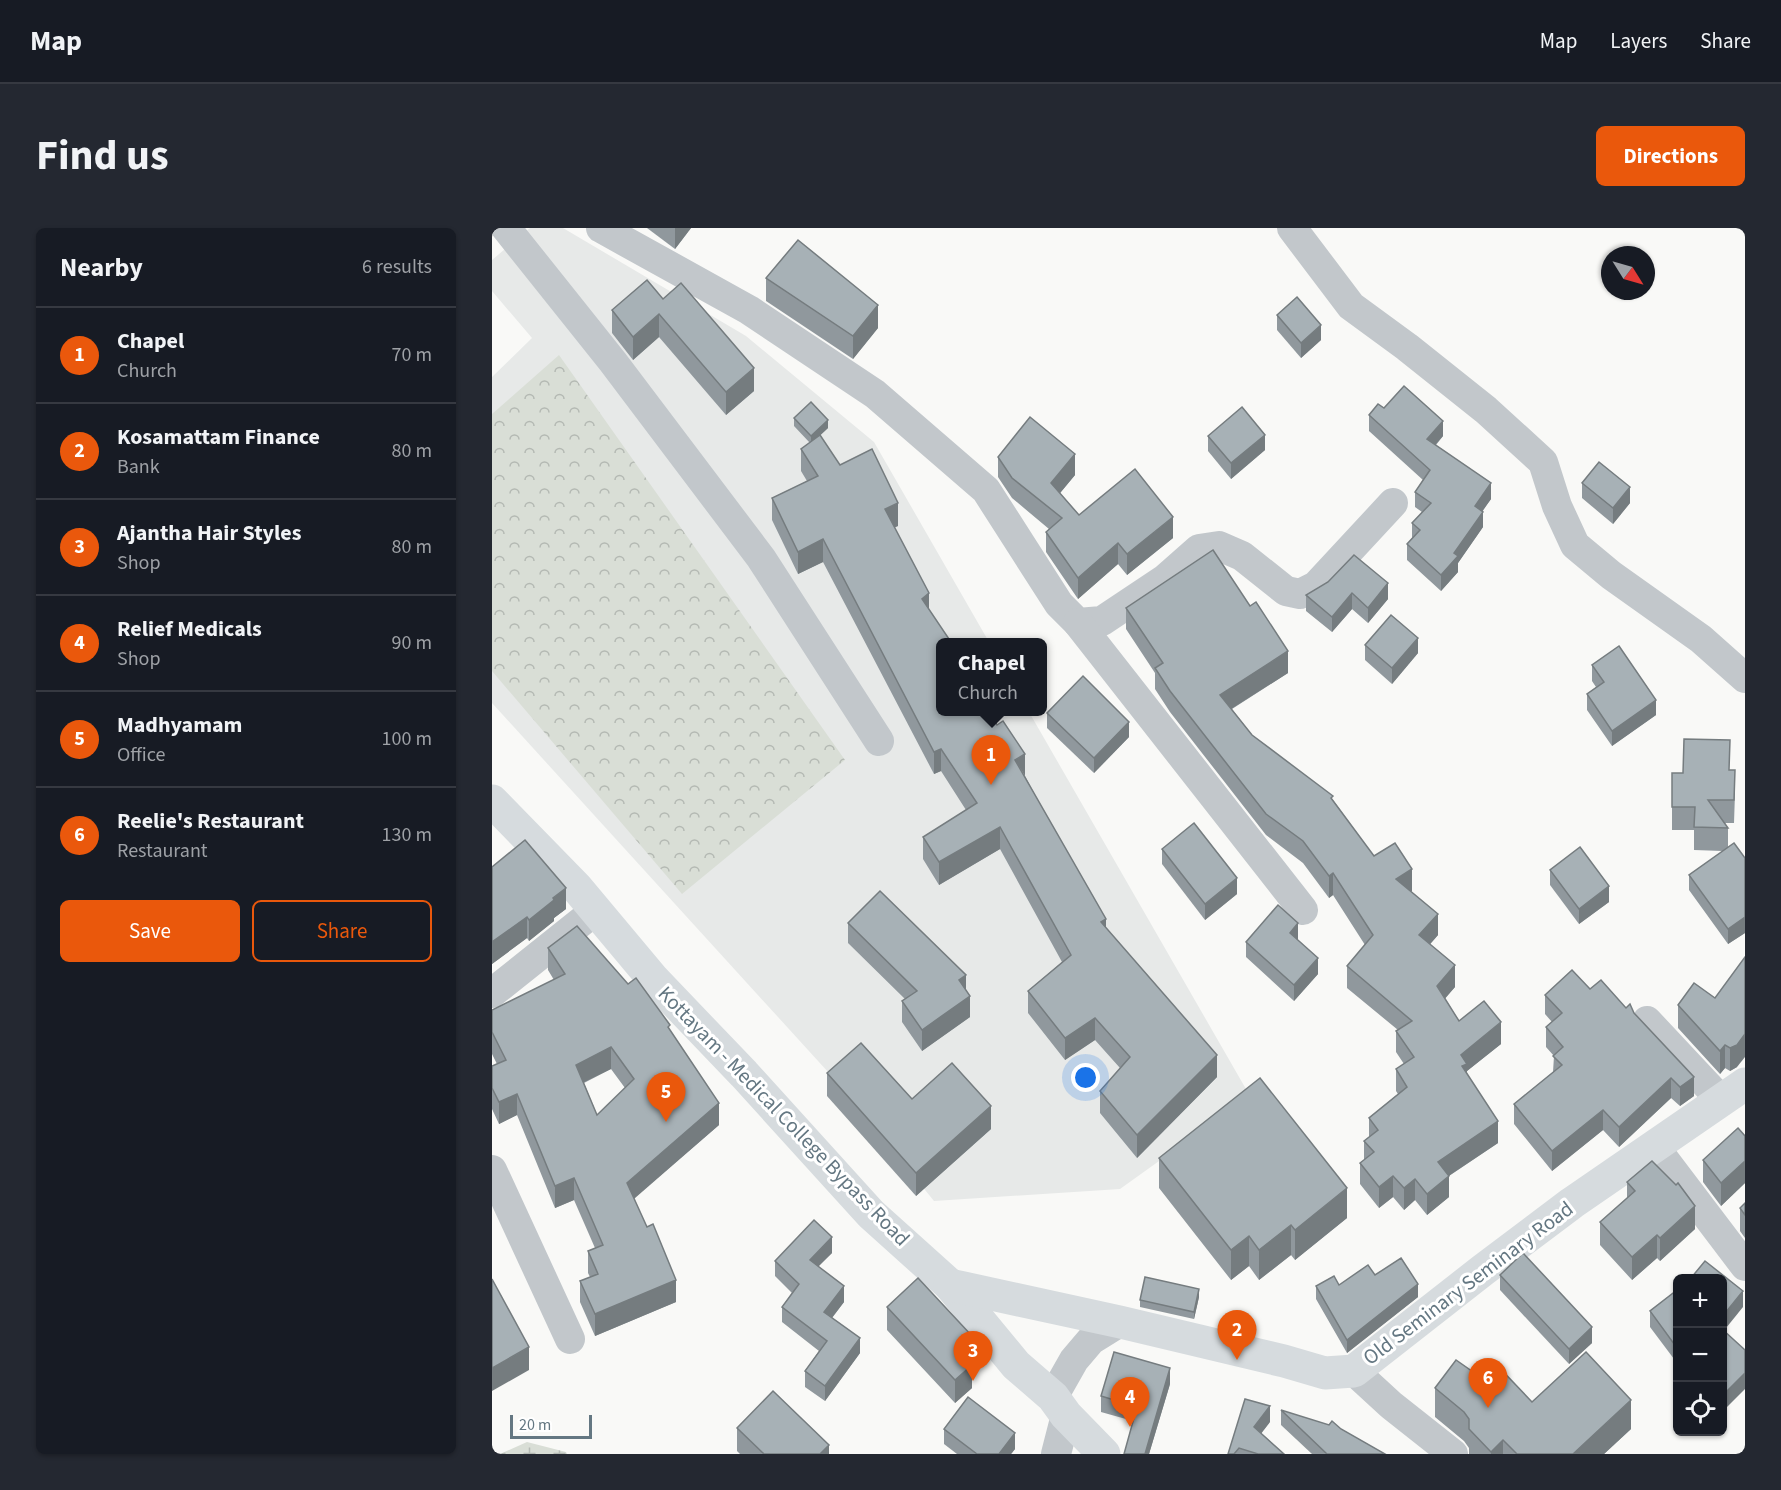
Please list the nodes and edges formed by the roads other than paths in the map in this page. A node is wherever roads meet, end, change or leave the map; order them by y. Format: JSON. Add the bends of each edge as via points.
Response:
{"nodes":[{"id":1,"x":506,"y":228,"type":"edge"},
{"id":2,"x":601,"y":228,"type":"edge"},
{"id":3,"x":1292,"y":228,"type":"edge"},
{"id":4,"x":1394,"y":503,"type":"dead end"},
{"id":5,"x":1078,"y":623,"type":"junction"},
{"id":6,"x":1745,"y":678,"type":"edge"},
{"id":7,"x":879,"y":741,"type":"dead end"},
{"id":8,"x":492,"y":801,"type":"edge"},
{"id":9,"x":596,"y":910,"type":"junction"},
{"id":10,"x":1303,"y":910,"type":"dead end"},
{"id":11,"x":492,"y":993,"type":"edge"},
{"id":12,"x":1647,"y":1021,"type":"dead end"},
{"id":13,"x":1733,"y":1092,"type":"edge"},
{"id":14,"x":1654,"y":1146,"type":"junction"},
{"id":15,"x":492,"y":1170,"type":"edge"},
{"id":16,"x":1745,"y":1266,"type":"edge"},
{"id":17,"x":950,"y":1285,"type":"junction"},
{"id":18,"x":1120,"y":1322,"type":"junction"},
{"id":19,"x":570,"y":1339,"type":"dead end"},
{"id":20,"x":1354,"y":1371,"type":"junction"},
{"id":21,"x":1059,"y":1406,"type":"junction"},
{"id":22,"x":1056,"y":1454,"type":"edge"},
{"id":23,"x":1104,"y":1454,"type":"edge"},
{"id":24,"x":1453,"y":1454,"type":"edge"}],
"edges":[{"from":1,"to":7,"type":"street","via":[[613,362],[760,558]]},
{"from":2,"to":5,"type":"street","via":[[749,310],[875,394],[986,490],[1059,604]]},
{"from":3,"to":6,"type":"street","via":[[1351,306],[1486,410],[1543,462],[1575,545],[1701,639]]},
{"from":4,"to":5,"type":"street","via":[[1316,586],[1300,594],[1287,591],[1242,556],[1219,546],[1199,549],[1165,579],[1102,621]]},
{"from":5,"to":10,"type":"street"},
{"from":8,"to":9,"type":"main road","name":"Kottayam - Medical College Bypass Road"},
{"from":9,"to":11,"type":"street"},
{"from":9,"to":17,"type":"main road","name":"Kottayam - Medical College Bypass Road","via":[[654,980],[871,1214]]},
{"from":12,"to":13,"type":"street"},
{"from":13,"to":14,"type":"main road","name":"Old Seminary Seminary Road"},
{"from":14,"to":16,"type":"street"},
{"from":14,"to":20,"type":"main road","name":"Old Seminary Seminary Road","via":[[1483,1270]]},
{"from":15,"to":19,"type":"street"},
{"from":17,"to":18,"type":"main road","name":"Old Seminary Seminary Road"},
{"from":17,"to":21,"type":"main road","name":"Kottayam - Medical College Bypass Road","via":[[1016,1365]]},
{"from":18,"to":20,"type":"main road","name":"Old Seminary Seminary Road","via":[[1325,1373]]},
{"from":18,"to":21,"type":"street","via":[[1091,1340],[1074,1360]]},
{"from":20,"to":24,"type":"street"},
{"from":21,"to":22,"type":"street"},
{"from":21,"to":23,"type":"main road","name":"Kottayam - Medical College Bypass Road"}]}
